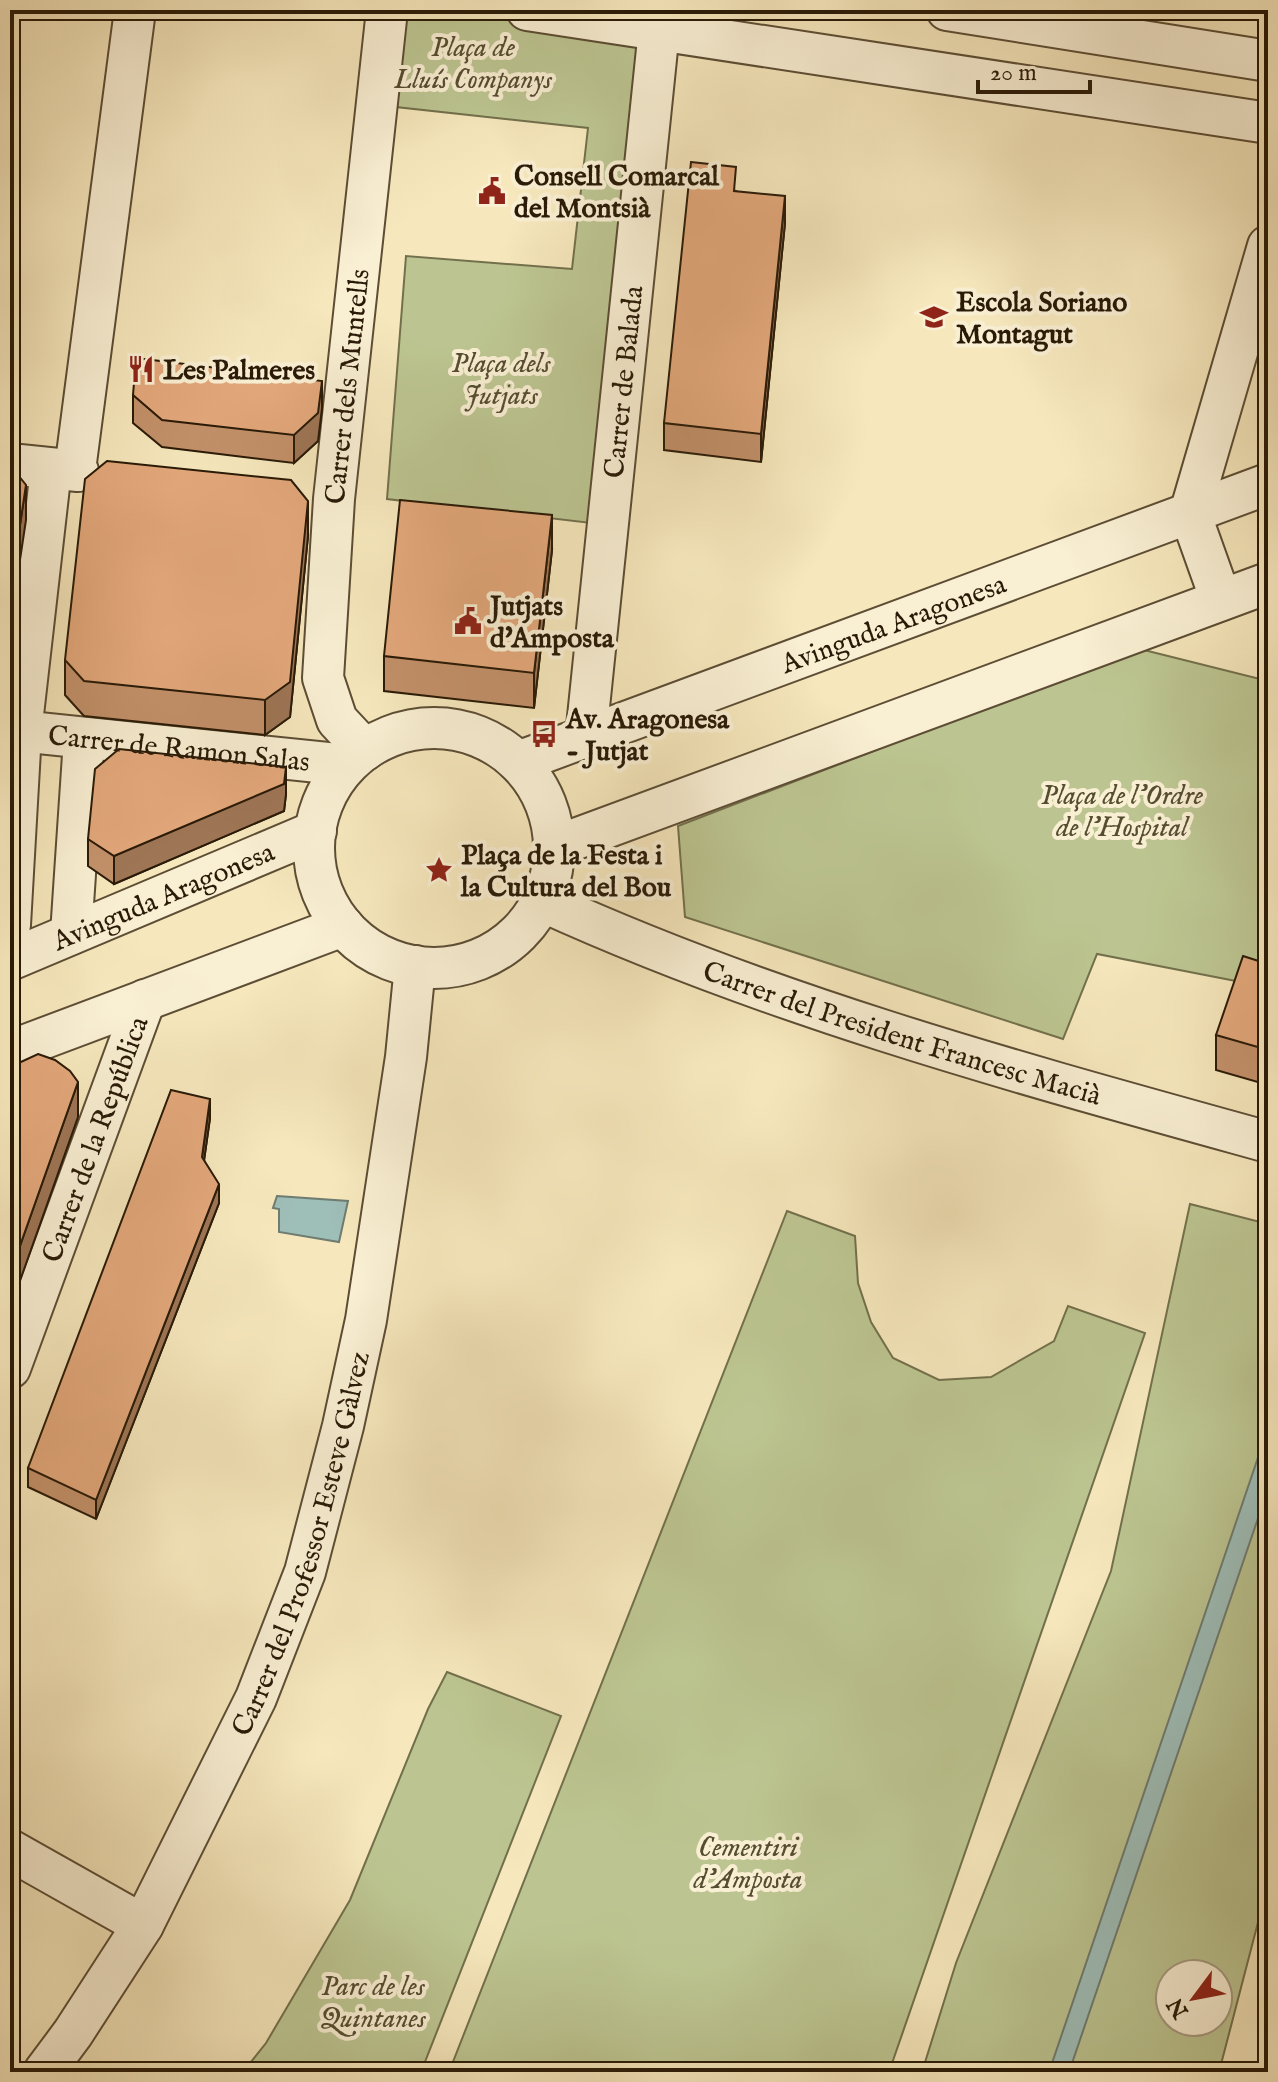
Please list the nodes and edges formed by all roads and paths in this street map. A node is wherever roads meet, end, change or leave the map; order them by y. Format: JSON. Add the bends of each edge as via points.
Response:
{"nodes":[{"id":1,"x":135,"y":10,"type":"edge"},
{"id":2,"x":387,"y":10,"type":"edge"},
{"id":3,"x":527,"y":10,"type":"edge"},
{"id":4,"x":947,"y":10,"type":"edge"},
{"id":5,"x":1002,"y":15,"type":"edge"},
{"id":6,"x":659,"y":30,"type":"junction"},
{"id":7,"x":1268,"y":61,"type":"edge"},
{"id":8,"x":997,"y":82,"type":"junction"},
{"id":9,"x":1268,"y":123,"type":"edge"},
{"id":10,"x":1268,"y":246,"type":"edge"},
{"id":11,"x":10,"y":464,"type":"edge"},
{"id":12,"x":63,"y":470,"type":"junction"},
{"id":13,"x":121,"y":475,"type":"edge"},
{"id":14,"x":1266,"y":480,"type":"edge"},
{"id":15,"x":1190,"y":513,"type":"junction"},
{"id":16,"x":1268,"y":583,"type":"edge"},
{"id":17,"x":1221,"y":600,"type":"junction"},
{"id":18,"x":16,"y":731,"type":"edge"},
{"id":19,"x":586,"y":736,"type":"junction"},
{"id":20,"x":84,"y":740,"type":"junction"},
{"id":21,"x":356,"y":758,"type":"junction"},
{"id":22,"x":518,"y":762,"type":"junction"},
{"id":23,"x":316,"y":831,"type":"junction"},
{"id":24,"x":554,"y":847,"type":"junction"},
{"id":25,"x":542,"y":901,"type":"junction"},
{"id":26,"x":10,"y":925,"type":"edge"},
{"id":27,"x":343,"y":926,"type":"junction"},
{"id":28,"x":71,"y":934,"type":"junction"},
{"id":29,"x":10,"y":960,"type":"edge"},
{"id":30,"x":415,"y":966,"type":"junction"},
{"id":31,"x":145,"y":1000,"type":"junction"},
{"id":32,"x":10,"y":1051,"type":"edge"},
{"id":33,"x":1268,"y":1142,"type":"edge"},
{"id":34,"x":10,"y":1368,"type":"edge"},
{"id":35,"x":10,"y":1850,"type":"edge"},
{"id":36,"x":143,"y":1925,"type":"junction"},
{"id":37,"x":44,"y":2072,"type":"edge"}],
"edges":[{"from":1,"to":12,"type":"street"},
{"from":2,"to":21,"type":"street","name":"Carrer dels Muntells","via":[[319,497],[323,678]]},
{"from":3,"to":6,"type":"street"},
{"from":4,"to":5,"type":"street"},
{"from":5,"to":7,"type":"street"},
{"from":5,"to":8,"type":"street"},
{"from":6,"to":8,"type":"street"},
{"from":6,"to":19,"type":"street","name":"Carrer de Balada"},
{"from":8,"to":9,"type":"street"},
{"from":10,"to":15,"type":"street"},
{"from":11,"to":12,"type":"street"},
{"from":12,"to":13,"type":"street"},
{"from":12,"to":18,"type":"street"},
{"from":14,"to":15,"type":"street","name":"Avinguda Aragonesa"},
{"from":15,"to":17,"type":"street"},
{"from":15,"to":19,"type":"street","name":"Avinguda Aragonesa"},
{"from":16,"to":17,"type":"street"},
{"from":17,"to":24,"type":"street"},
{"from":18,"to":20,"type":"street","name":"Carrer de Ramon Salas"},
{"from":18,"to":26,"type":"street"},
{"from":19,"to":22,"type":"street","name":"Avinguda Aragonesa"},
{"from":20,"to":21,"type":"street","name":"Carrer de Ramon Salas"},
{"from":20,"to":28,"type":"street"},
{"from":21,"to":22,"type":"street","via":[[402,732],[443,728],[483,739]]},
{"from":21,"to":23,"type":"street","via":[[326,796]]},
{"from":22,"to":24,"type":"street","via":[[546,805]]},
{"from":23,"to":27,"type":"street","via":[[318,878]]},
{"from":23,"to":28,"type":"street","name":"Avinguda Aragonesa"},
{"from":24,"to":25,"type":"street"},
{"from":25,"to":30,"type":"street","via":[[523,929],[497,951],[466,964]]},
{"from":25,"to":33,"type":"street","name":"Carrer del President Francesc Macià","via":[[622,937],[954,1053]]},
{"from":27,"to":30,"type":"street","via":[[369,948]]},
{"from":27,"to":31,"type":"street"},
{"from":28,"to":29,"type":"street","name":"Avinguda Aragonesa"},
{"from":30,"to":36,"type":"street","name":"Carrer del Professor Esteve Gàlvez","via":[[366,1320],[305,1572],[256,1698]]},
{"from":31,"to":32,"type":"street"},
{"from":31,"to":34,"type":"street","name":"Carrer de la República"},
{"from":35,"to":36,"type":"street"},
{"from":36,"to":37,"type":"street","name":"Carrer del Professor Esteve Gàlvez"}]}
